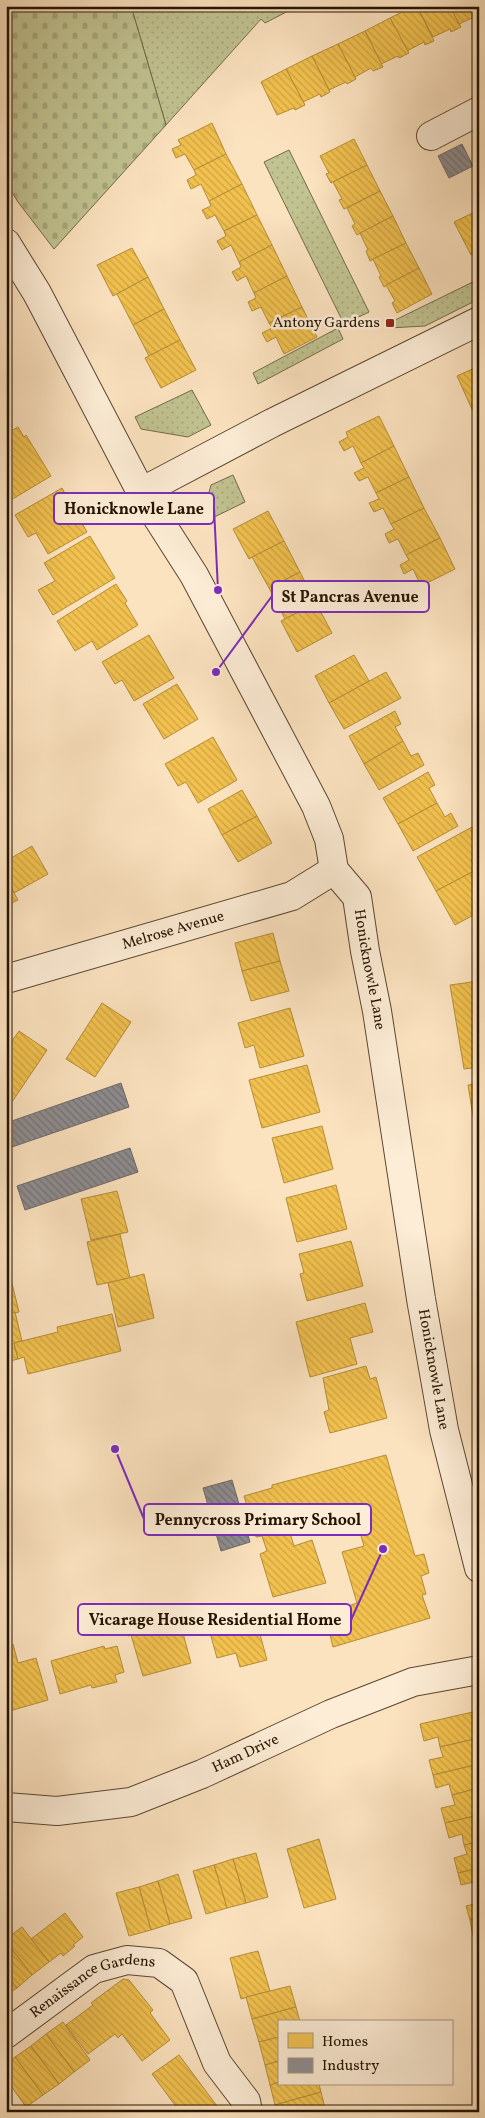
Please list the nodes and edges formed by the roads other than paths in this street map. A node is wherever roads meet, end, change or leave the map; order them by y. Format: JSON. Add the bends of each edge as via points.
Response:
{"nodes":[{"id":1,"x":479,"y":111,"type":"edge"},
{"id":2,"x":431,"y":136,"type":"dead end"},
{"id":3,"x":6,"y":243,"type":"edge"},
{"id":4,"x":479,"y":321,"type":"edge"},
{"id":5,"x":142,"y":492,"type":"junction"},
{"id":6,"x":334,"y":870,"type":"junction"},
{"id":7,"x":6,"y":980,"type":"edge"},
{"id":8,"x":479,"y":1568,"type":"edge"},
{"id":9,"x":479,"y":1670,"type":"edge"},
{"id":10,"x":6,"y":1807,"type":"edge"},
{"id":11,"x":6,"y":2034,"type":"edge"},
{"id":12,"x":248,"y":2112,"type":"edge"}],
"edges":[{"from":1,"to":2,"type":"street"},
{"from":3,"to":5,"type":"street","via":[[37,293]]},
{"from":4,"to":5,"type":"street","via":[[272,423]]},
{"from":5,"to":6,"type":"street","via":[[194,575],[316,806],[329,839]]},
{"from":6,"to":7,"type":"street","name":"Melrose Avenue","via":[[292,896]]},
{"from":6,"to":8,"type":"street","name":"Honicknowle Lane","via":[[357,897],[444,1430]]},
{"from":9,"to":10,"type":"street","name":"Ham Drive","via":[[413,1682],[331,1714],[202,1774],[132,1802],[57,1811]]},
{"from":11,"to":12,"type":"street","name":"Renaissance Gardens","via":[[94,1969],[127,1960],[159,1963],[184,1981],[217,2063],[246,2101]]}]}
